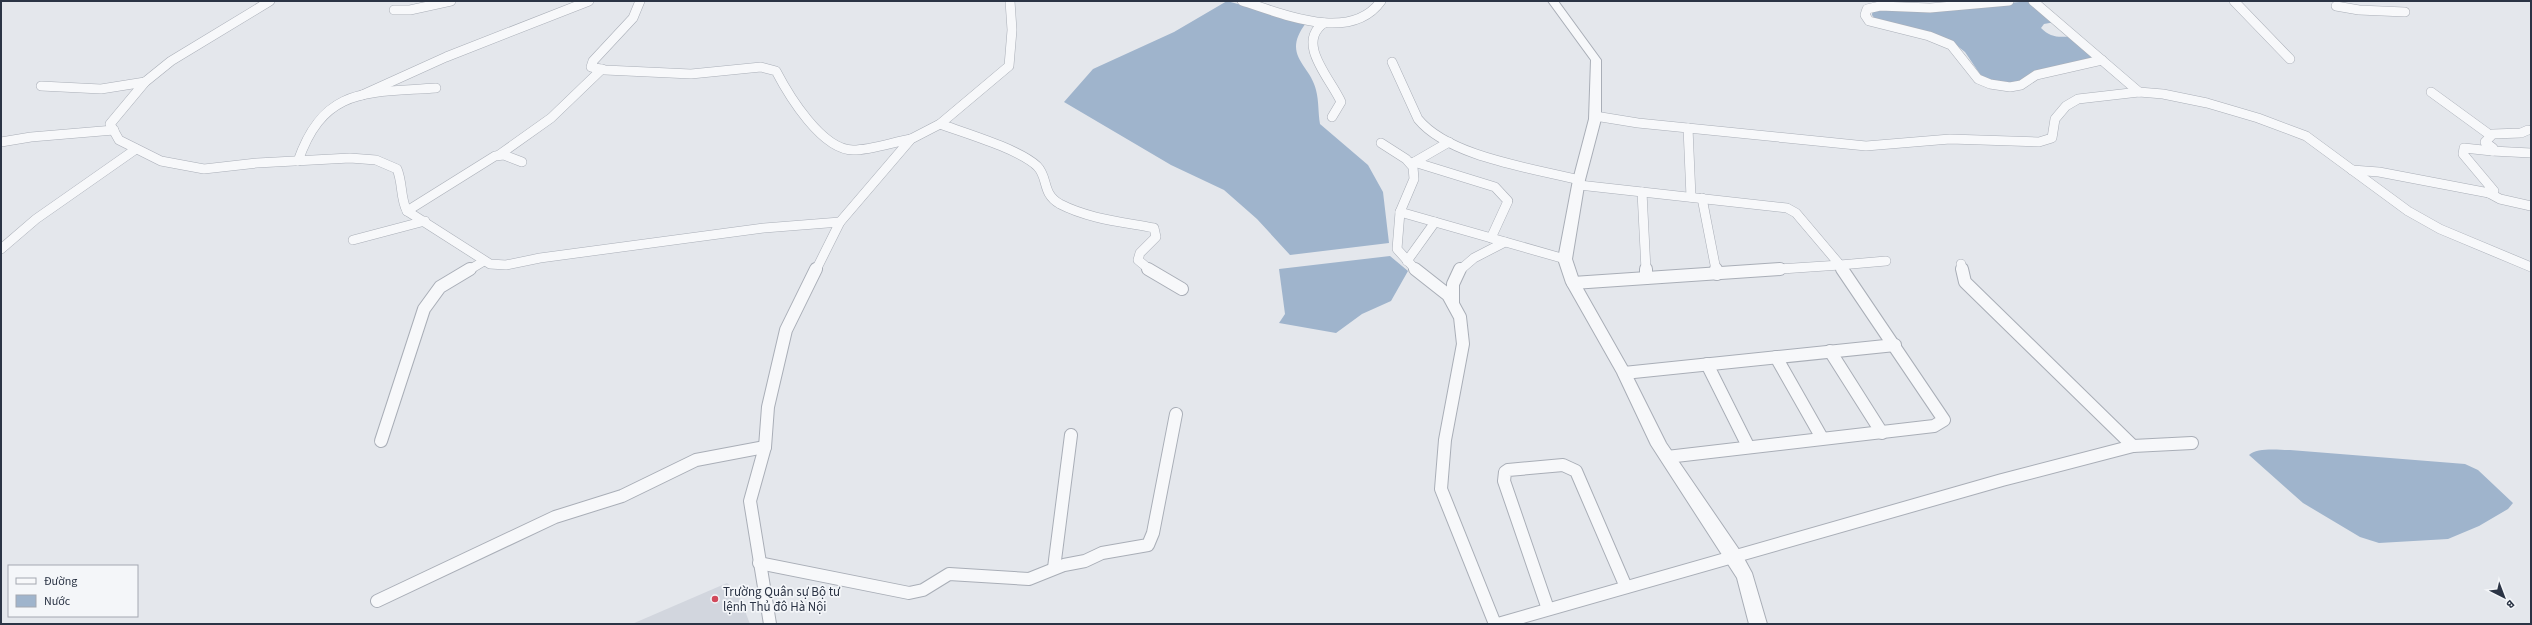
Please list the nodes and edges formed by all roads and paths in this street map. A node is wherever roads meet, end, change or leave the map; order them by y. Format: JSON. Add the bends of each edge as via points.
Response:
{"nodes":[{"id":1,"x":270,"y":1,"type":"edge"},
{"id":2,"x":451,"y":1,"type":"edge"},
{"id":3,"x":589,"y":1,"type":"edge"},
{"id":4,"x":640,"y":1,"type":"edge"},
{"id":5,"x":1010,"y":1,"type":"edge"},
{"id":6,"x":1242,"y":1,"type":"edge"},
{"id":7,"x":1381,"y":1,"type":"edge"},
{"id":8,"x":1553,"y":1,"type":"edge"},
{"id":9,"x":2009,"y":1,"type":"edge"},
{"id":10,"x":2032,"y":1,"type":"edge"},
{"id":11,"x":2234,"y":1,"type":"edge"},
{"id":12,"x":2336,"y":6,"type":"dead end"},
{"id":13,"x":394,"y":10,"type":"dead end"},
{"id":14,"x":2405,"y":12,"type":"dead end"},
{"id":15,"x":1324,"y":23,"type":"junction"},
{"id":16,"x":2290,"y":59,"type":"dead end"},
{"id":17,"x":2102,"y":60,"type":"junction"},
{"id":18,"x":1392,"y":62,"type":"dead end"},
{"id":19,"x":602,"y":69,"type":"junction"},
{"id":20,"x":144,"y":82,"type":"junction"},
{"id":21,"x":41,"y":86,"type":"dead end"},
{"id":22,"x":436,"y":88,"type":"dead end"},
{"id":23,"x":2139,"y":92,"type":"junction"},
{"id":24,"x":2431,"y":92,"type":"dead end"},
{"id":25,"x":362,"y":95,"type":"junction"},
{"id":26,"x":1595,"y":116,"type":"junction"},
{"id":27,"x":1332,"y":117,"type":"dead end"},
{"id":28,"x":940,"y":124,"type":"junction"},
{"id":29,"x":1688,"y":128,"type":"junction"},
{"id":30,"x":114,"y":130,"type":"junction"},
{"id":31,"x":2528,"y":130,"type":"dead end"},
{"id":32,"x":2490,"y":136,"type":"junction"},
{"id":33,"x":911,"y":139,"type":"junction"},
{"id":34,"x":1,"y":142,"type":"edge"},
{"id":35,"x":1449,"y":142,"type":"junction"},
{"id":36,"x":1381,"y":143,"type":"dead end"},
{"id":37,"x":136,"y":149,"type":"junction"},
{"id":38,"x":2492,"y":151,"type":"junction"},
{"id":39,"x":2531,"y":153,"type":"edge"},
{"id":40,"x":499,"y":155,"type":"junction"},
{"id":41,"x":298,"y":161,"type":"junction"},
{"id":42,"x":522,"y":162,"type":"dead end"},
{"id":43,"x":1412,"y":163,"type":"junction"},
{"id":44,"x":2351,"y":170,"type":"junction"},
{"id":45,"x":1579,"y":182,"type":"junction"},
{"id":46,"x":1642,"y":192,"type":"junction"},
{"id":47,"x":2489,"y":193,"type":"junction"},
{"id":48,"x":1696,"y":197,"type":"junction"},
{"id":49,"x":2531,"y":206,"type":"edge"},
{"id":50,"x":407,"y":211,"type":"junction"},
{"id":51,"x":1400,"y":212,"type":"junction"},
{"id":52,"x":425,"y":221,"type":"junction"},
{"id":53,"x":840,"y":222,"type":"junction"},
{"id":54,"x":1435,"y":222,"type":"junction"},
{"id":55,"x":1491,"y":238,"type":"junction"},
{"id":56,"x":353,"y":240,"type":"dead end"},
{"id":57,"x":1505,"y":242,"type":"junction"},
{"id":58,"x":1,"y":249,"type":"edge"},
{"id":59,"x":1565,"y":259,"type":"junction"},
{"id":60,"x":484,"y":261,"type":"junction"},
{"id":61,"x":1407,"y":261,"type":"junction"},
{"id":62,"x":1886,"y":262,"type":"dead end"},
{"id":63,"x":1961,"y":264,"type":"dead end"},
{"id":64,"x":1840,"y":265,"type":"junction"},
{"id":65,"x":2531,"y":267,"type":"edge"},
{"id":66,"x":1717,"y":274,"type":"junction"},
{"id":67,"x":1646,"y":278,"type":"junction"},
{"id":68,"x":1572,"y":283,"type":"junction"},
{"id":69,"x":1182,"y":289,"type":"dead end"},
{"id":70,"x":1454,"y":303,"type":"junction"},
{"id":71,"x":1895,"y":344,"type":"junction"},
{"id":72,"x":1830,"y":351,"type":"junction"},
{"id":73,"x":1776,"y":357,"type":"junction"},
{"id":74,"x":1707,"y":364,"type":"junction"},
{"id":75,"x":1624,"y":373,"type":"junction"},
{"id":76,"x":1176,"y":414,"type":"dead end"},
{"id":77,"x":1882,"y":433,"type":"junction"},
{"id":78,"x":1071,"y":435,"type":"dead end"},
{"id":79,"x":1822,"y":438,"type":"junction"},
{"id":80,"x":381,"y":441,"type":"dead end"},
{"id":81,"x":2192,"y":443,"type":"dead end"},
{"id":82,"x":1748,"y":446,"type":"junction"},
{"id":83,"x":2133,"y":446,"type":"junction"},
{"id":84,"x":765,"y":447,"type":"junction"},
{"id":85,"x":1667,"y":457,"type":"junction"},
{"id":86,"x":1734,"y":556,"type":"junction"},
{"id":87,"x":759,"y":563,"type":"junction"},
{"id":88,"x":1054,"y":568,"type":"junction"},
{"id":89,"x":1626,"y":587,"type":"junction"},
{"id":90,"x":377,"y":601,"type":"dead end"},
{"id":91,"x":1548,"y":609,"type":"junction"},
{"id":92,"x":770,"y":624,"type":"edge"},
{"id":93,"x":1496,"y":624,"type":"edge"},
{"id":94,"x":1758,"y":624,"type":"edge"}],
"edges":[{"from":1,"to":20,"type":"street","via":[[208,37]]},
{"from":2,"to":13,"type":"street","via":[[410,10]]},
{"from":3,"to":25,"type":"street","via":[[531,26],[423,64]]},
{"from":4,"to":19,"type":"street","via":[[633,18],[593,61],[591,67]]},
{"from":5,"to":28,"type":"street","via":[[1012,30],[1009,66]]},
{"from":6,"to":15,"type":"street"},
{"from":7,"to":15,"type":"street","via":[[1378,8],[1372,12]]},
{"from":8,"to":26,"type":"street","via":[[1596,60]]},
{"from":9,"to":17,"type":"street","via":[[1938,8],[1877,5],[1867,9],[1865,15],[1869,21],[1929,36],[1951,46],[1978,79],[2001,87],[2021,85],[2036,75]]},
{"from":10,"to":17,"type":"street"},
{"from":11,"to":16,"type":"street"},
{"from":12,"to":14,"type":"street"},
{"from":15,"to":27,"type":"street","via":[[1313,31],[1312,49],[1338,92],[1341,102]]},
{"from":17,"to":23,"type":"street"},
{"from":18,"to":35,"type":"street","via":[[1418,119]]},
{"from":19,"to":33,"type":"street","via":[[691,74],[761,67],[770,69],[779,74],[788,96],[806,118],[837,147],[853,150]]},
{"from":19,"to":40,"type":"street","via":[[551,118]]},
{"from":20,"to":21,"type":"street","via":[[101,89]]},
{"from":20,"to":30,"type":"street","via":[[110,124]]},
{"from":22,"to":25,"type":"street"},
{"from":23,"to":29,"type":"street","via":[[2078,99],[2066,106],[2055,119],[2052,138],[2039,142],[1950,139],[1866,146]]},
{"from":23,"to":44,"type":"street","via":[[2207,103],[2292,129],[2322,146]]},
{"from":24,"to":32,"type":"street"},
{"from":25,"to":41,"type":"street","via":[[319,118],[306,137]]},
{"from":26,"to":29,"type":"street"},
{"from":26,"to":45,"type":"street"},
{"from":28,"to":33,"type":"street"},
{"from":28,"to":69,"type":"street","via":[[1025,158],[1038,167],[1045,189],[1060,203],[1083,213],[1154,228],[1156,237],[1140,253],[1138,260]]},
{"from":29,"to":48,"type":"street"},
{"from":30,"to":34,"type":"street","via":[[31,136]]},
{"from":30,"to":37,"type":"street","via":[[119,140]]},
{"from":31,"to":32,"type":"street"},
{"from":32,"to":38,"type":"street","via":[[2485,142],[2493,148]]},
{"from":33,"to":53,"type":"street"},
{"from":35,"to":43,"type":"street"},
{"from":35,"to":45,"type":"street","via":[[1462,150]]},
{"from":36,"to":43,"type":"street"},
{"from":37,"to":41,"type":"street","via":[[161,161],[204,169]]},
{"from":37,"to":58,"type":"street","via":[[36,219]]},
{"from":38,"to":39,"type":"street"},
{"from":38,"to":47,"type":"street","via":[[2464,148],[2463,154],[2494,191]]},
{"from":40,"to":42,"type":"street"},
{"from":40,"to":50,"type":"street"},
{"from":41,"to":50,"type":"street","via":[[350,158],[385,163],[397,169],[401,179],[402,202]]},
{"from":43,"to":51,"type":"street","via":[[1414,178]]},
{"from":43,"to":55,"type":"street","via":[[1495,187],[1508,201]]},
{"from":44,"to":47,"type":"street","via":[[2379,172]]},
{"from":44,"to":65,"type":"street","via":[[2440,229]]},
{"from":45,"to":46,"type":"street"},
{"from":45,"to":59,"type":"street"},
{"from":46,"to":48,"type":"street"},
{"from":46,"to":67,"type":"street"},
{"from":47,"to":49,"type":"street","via":[[2500,199]]},
{"from":48,"to":64,"type":"street","via":[[1792,209]]},
{"from":48,"to":66,"type":"street"},
{"from":50,"to":52,"type":"street"},
{"from":51,"to":54,"type":"street"},
{"from":51,"to":61,"type":"street","via":[[1397,249]]},
{"from":52,"to":56,"type":"street"},
{"from":52,"to":60,"type":"street"},
{"from":53,"to":60,"type":"street","via":[[764,228],[540,258],[506,265]]},
{"from":53,"to":84,"type":"street","via":[[786,330],[768,407]]},
{"from":54,"to":55,"type":"street"},
{"from":54,"to":61,"type":"street"},
{"from":55,"to":57,"type":"street"},
{"from":57,"to":59,"type":"street"},
{"from":57,"to":70,"type":"street","via":[[1457,272],[1453,284]]},
{"from":59,"to":68,"type":"street"},
{"from":60,"to":80,"type":"street","via":[[440,287],[424,309]]},
{"from":61,"to":70,"type":"street","via":[[1443,290]]},
{"from":62,"to":64,"type":"street"},
{"from":63,"to":83,"type":"street","via":[[1965,282]]},
{"from":64,"to":66,"type":"street"},
{"from":64,"to":71,"type":"street"},
{"from":66,"to":67,"type":"street"},
{"from":67,"to":68,"type":"street"},
{"from":68,"to":75,"type":"street"},
{"from":70,"to":93,"type":"street","via":[[1460,317],[1463,344],[1445,440],[1442,489]]},
{"from":71,"to":72,"type":"street"},
{"from":71,"to":77,"type":"street","via":[[1942,411],[1944,420],[1934,426]]},
{"from":72,"to":73,"type":"street"},
{"from":72,"to":77,"type":"street"},
{"from":73,"to":74,"type":"street"},
{"from":73,"to":79,"type":"street"},
{"from":74,"to":75,"type":"street"},
{"from":74,"to":82,"type":"street"},
{"from":75,"to":85,"type":"street"},
{"from":76,"to":88,"type":"street","via":[[1153,532],[1148,545],[1111,551],[1085,561]]},
{"from":77,"to":79,"type":"street"},
{"from":78,"to":88,"type":"street"},
{"from":79,"to":82,"type":"street"},
{"from":81,"to":83,"type":"street"},
{"from":82,"to":85,"type":"street"},
{"from":83,"to":86,"type":"street","via":[[2002,480]]},
{"from":84,"to":87,"type":"street","via":[[750,501]]},
{"from":84,"to":90,"type":"street","via":[[711,456],[685,464],[622,496],[555,517]]},
{"from":85,"to":86,"type":"street"},
{"from":86,"to":89,"type":"street"},
{"from":86,"to":94,"type":"street","via":[[1746,578]]},
{"from":87,"to":88,"type":"street","via":[[909,593],[923,590],[949,574],[1017,580],[1029,579]]},
{"from":87,"to":92,"type":"street"},
{"from":89,"to":91,"type":"street"},
{"from":89,"to":91,"type":"street","via":[[1576,471],[1563,465],[1508,470],[1505,472],[1504,481]]},
{"from":91,"to":93,"type":"street"}]}
